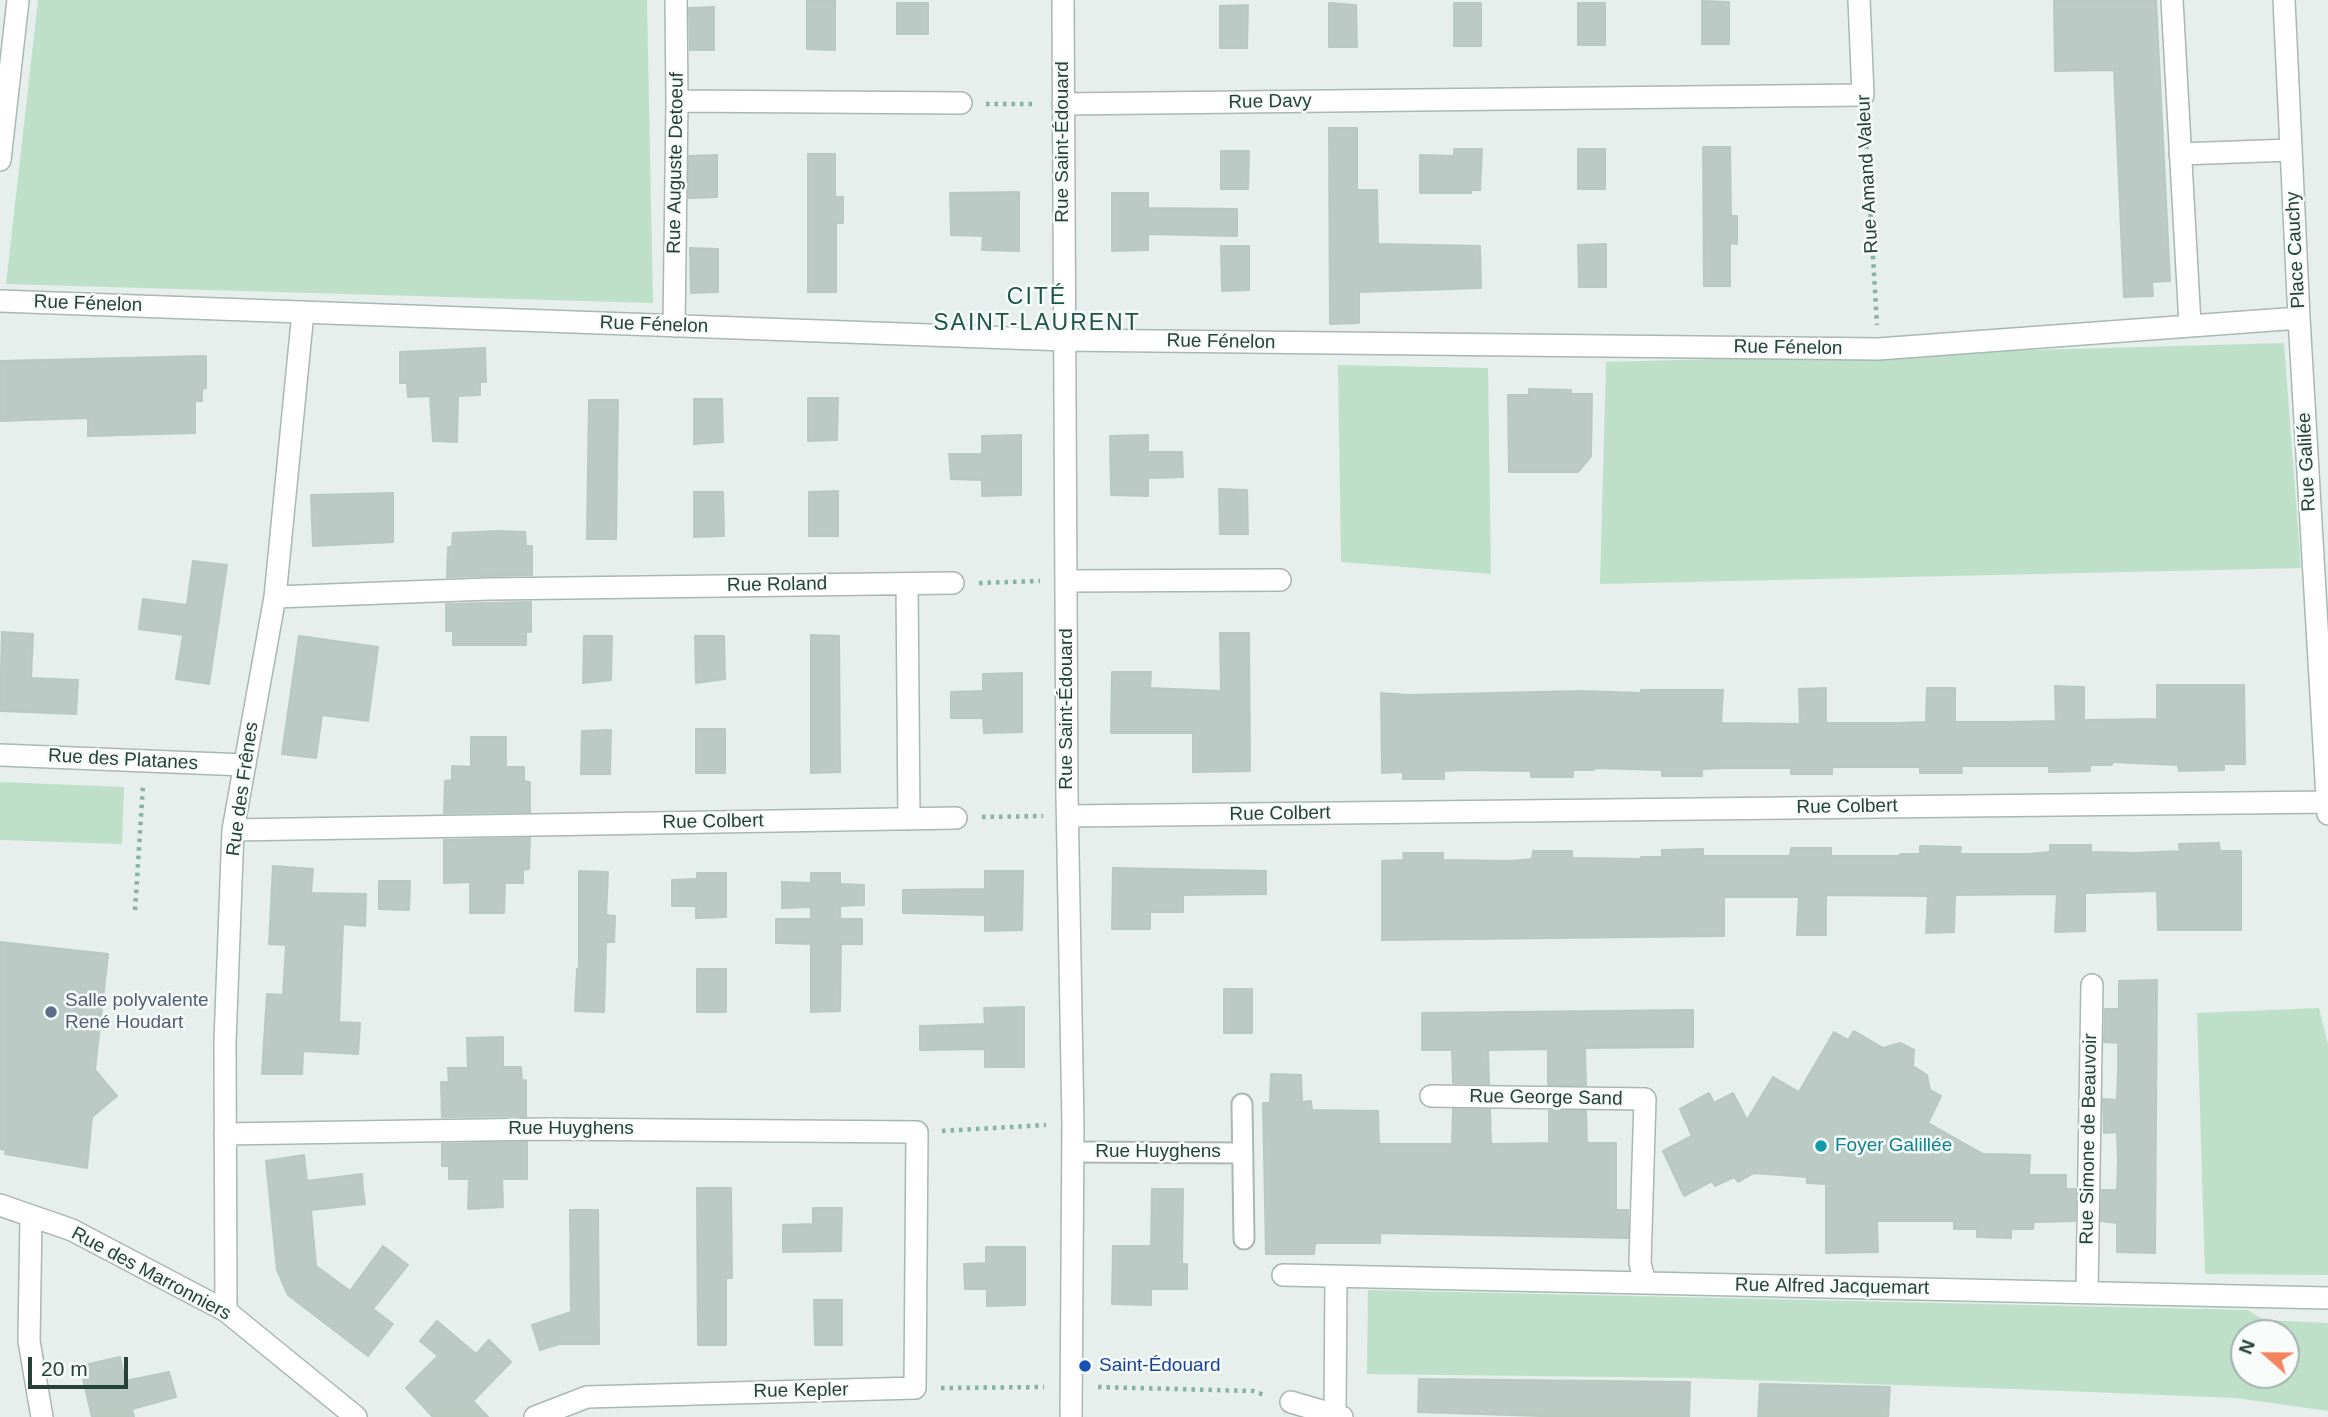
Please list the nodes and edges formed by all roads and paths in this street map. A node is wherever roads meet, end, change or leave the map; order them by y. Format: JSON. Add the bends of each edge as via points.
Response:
{"nodes":[{"id":1,"x":18,"y":0,"type":"edge"},
{"id":2,"x":676,"y":0,"type":"edge"},
{"id":3,"x":1063,"y":0,"type":"edge"},
{"id":4,"x":1859,"y":0,"type":"edge"},
{"id":5,"x":2172,"y":0,"type":"edge"},
{"id":6,"x":2284,"y":0,"type":"edge"},
{"id":7,"x":1863,"y":95,"type":"junction"},
{"id":8,"x":677,"y":101,"type":"junction"},
{"id":9,"x":961,"y":103,"type":"joint"},
{"id":10,"x":1063,"y":104,"type":"junction"},
{"id":11,"x":2291,"y":150,"type":"junction"},
{"id":12,"x":2180,"y":154,"type":"junction"},
{"id":13,"x":0,"y":160,"type":"edge"},
{"id":14,"x":0,"y":301,"type":"edge"},
{"id":15,"x":303,"y":312,"type":"junction"},
{"id":16,"x":2299,"y":317,"type":"junction"},
{"id":17,"x":2190,"y":324,"type":"junction"},
{"id":18,"x":674,"y":326,"type":"junction"},
{"id":19,"x":1065,"y":340,"type":"junction"},
{"id":20,"x":1878,"y":349,"type":"junction"},
{"id":21,"x":1280,"y":580,"type":"dead end"},
{"id":22,"x":1066,"y":581,"type":"junction"},
{"id":23,"x":953,"y":583,"type":"joint"},
{"id":24,"x":907,"y":584,"type":"junction"},
{"id":25,"x":275,"y":597,"type":"junction"},
{"id":26,"x":0,"y":755,"type":"edge"},
{"id":27,"x":147,"y":761,"type":"junction"},
{"id":28,"x":245,"y":765,"type":"junction"},
{"id":29,"x":2327,"y":802,"type":"edge"},
{"id":30,"x":1068,"y":816,"type":"junction"},
{"id":31,"x":2328,"y":817,"type":"edge"},
{"id":32,"x":956,"y":818,"type":"joint"},
{"id":33,"x":909,"y":819,"type":"junction"},
{"id":34,"x":233,"y":830,"type":"junction"},
{"id":35,"x":135,"y":910,"type":"dead end"},
{"id":36,"x":2092,"y":985,"type":"dead end"},
{"id":37,"x":1431,"y":1096,"type":"dead end"},
{"id":38,"x":1242,"y":1104,"type":"dead end"},
{"id":39,"x":1073,"y":1124,"type":"junction"},
{"id":40,"x":917,"y":1132,"type":"junction"},
{"id":41,"x":225,"y":1134,"type":"junction"},
{"id":42,"x":1073,"y":1152,"type":"junction"},
{"id":43,"x":1243,"y":1153,"type":"junction"},
{"id":44,"x":0,"y":1205,"type":"edge"},
{"id":45,"x":31,"y":1217,"type":"junction"},
{"id":46,"x":1244,"y":1239,"type":"dead end"},
{"id":47,"x":1283,"y":1275,"type":"dead end"},
{"id":48,"x":1336,"y":1276,"type":"junction"},
{"id":49,"x":1645,"y":1283,"type":"junction"},
{"id":50,"x":2087,"y":1292,"type":"junction"},
{"id":51,"x":2328,"y":1298,"type":"edge"},
{"id":52,"x":226,"y":1311,"type":"junction"},
{"id":53,"x":1070,"y":1387,"type":"junction"},
{"id":54,"x":915,"y":1388,"type":"junction"},
{"id":55,"x":1291,"y":1402,"type":"joint"},
{"id":56,"x":1338,"y":1416,"type":"edge"},
{"id":57,"x":42,"y":1417,"type":"edge"},
{"id":58,"x":356,"y":1417,"type":"edge"},
{"id":59,"x":535,"y":1417,"type":"edge"},
{"id":60,"x":1071,"y":1417,"type":"edge"}],
"edges":[{"from":1,"to":13,"type":"street"},
{"from":2,"to":8,"type":"street","name":"Rue Auguste Detoeuf"},
{"from":3,"to":10,"type":"street","name":"Rue Saint-Édouard"},
{"from":4,"to":7,"type":"street","name":"Rue Amand Valeur"},
{"from":5,"to":12,"type":"street"},
{"from":6,"to":11,"type":"street","name":"Place Cauchy"},
{"from":7,"to":10,"type":"street","name":"Rue Davy"},
{"from":7,"to":20,"type":"path","name":"Rue Amand Valeur"},
{"from":8,"to":9,"type":"street"},
{"from":8,"to":18,"type":"street","name":"Rue Auguste Detoeuf"},
{"from":9,"to":10,"type":"path"},
{"from":10,"to":19,"type":"street","name":"Rue Saint-Édouard"},
{"from":11,"to":12,"type":"street"},
{"from":11,"to":16,"type":"street","name":"Place Cauchy"},
{"from":12,"to":17,"type":"street"},
{"from":14,"to":15,"type":"street","name":"Rue Fénelon"},
{"from":15,"to":18,"type":"street","name":"Rue Fénelon"},
{"from":15,"to":25,"type":"street","name":"Rue des Frênes"},
{"from":16,"to":17,"type":"street","name":"Place Cauchy"},
{"from":16,"to":29,"type":"street","name":"Rue Galilée"},
{"from":17,"to":20,"type":"street","name":"Rue Fénelon"},
{"from":18,"to":19,"type":"street","name":"Rue Fénelon"},
{"from":19,"to":20,"type":"street","name":"Rue Fénelon"},
{"from":19,"to":22,"type":"street","name":"Rue Saint-Édouard"},
{"from":21,"to":22,"type":"street"},
{"from":22,"to":23,"type":"path"},
{"from":22,"to":30,"type":"street","name":"Rue Saint-Édouard"},
{"from":23,"to":24,"type":"street","name":"Rue Roland"},
{"from":24,"to":25,"type":"street","name":"Rue Roland","via":[[489,589]]},
{"from":24,"to":33,"type":"street"},
{"from":25,"to":28,"type":"street","name":"Rue des Frênes"},
{"from":26,"to":27,"type":"street","name":"Rue des Platanes"},
{"from":27,"to":28,"type":"street","name":"Rue des Platanes"},
{"from":27,"to":35,"type":"path"},
{"from":28,"to":34,"type":"street","name":"Rue des Frênes"},
{"from":29,"to":30,"type":"street","name":"Rue Colbert"},
{"from":29,"to":31,"type":"street","name":"Rue Galilée"},
{"from":30,"to":32,"type":"path"},
{"from":30,"to":39,"type":"street","name":"Rue Saint-Édouard"},
{"from":32,"to":33,"type":"street","name":"Rue Colbert"},
{"from":33,"to":34,"type":"street","name":"Rue Colbert"},
{"from":34,"to":41,"type":"street","name":"Rue des Frênes"},
{"from":36,"to":50,"type":"street","name":"Rue Simone de Beauvoir"},
{"from":37,"to":49,"type":"street","name":"Rue George Sand","via":[[1645,1099],[1640,1263]]},
{"from":38,"to":43,"type":"lane","name":"Rue Huyghens"},
{"from":39,"to":40,"type":"path","name":"Rue Huyghens"},
{"from":39,"to":42,"type":"street","name":"Rue Saint-Édouard"},
{"from":40,"to":41,"type":"street","name":"Rue Huyghens","via":[[544,1129]]},
{"from":40,"to":54,"type":"street"},
{"from":41,"to":52,"type":"street","name":"Rue des Frênes"},
{"from":42,"to":43,"type":"lane","name":"Rue Huyghens"},
{"from":42,"to":53,"type":"street","name":"Rue Saint-Édouard"},
{"from":43,"to":46,"type":"lane","name":"Rue Huyghens"},
{"from":44,"to":45,"type":"street","name":"Rue des Marronniers"},
{"from":45,"to":52,"type":"street","name":"Rue des Marronniers","via":[[72,1230]]},
{"from":45,"to":57,"type":"street","via":[[29,1341]]},
{"from":47,"to":48,"type":"street","name":"Rue Alfred Jacquemart"},
{"from":48,"to":49,"type":"street","name":"Rue Alfred Jacquemart"},
{"from":48,"to":56,"type":"street"},
{"from":49,"to":50,"type":"street","name":"Rue Alfred Jacquemart"},
{"from":50,"to":51,"type":"street","name":"Rue Alfred Jacquemart"},
{"from":52,"to":58,"type":"street","name":"Rue des Marronniers"},
{"from":53,"to":54,"type":"path"},
{"from":53,"to":55,"type":"path","via":[[1253,1391]]},
{"from":53,"to":60,"type":"street","name":"Rue Saint-Édouard"},
{"from":54,"to":59,"type":"street","name":"Rue Kepler","via":[[587,1396]]},
{"from":55,"to":56,"type":"street"}]}
